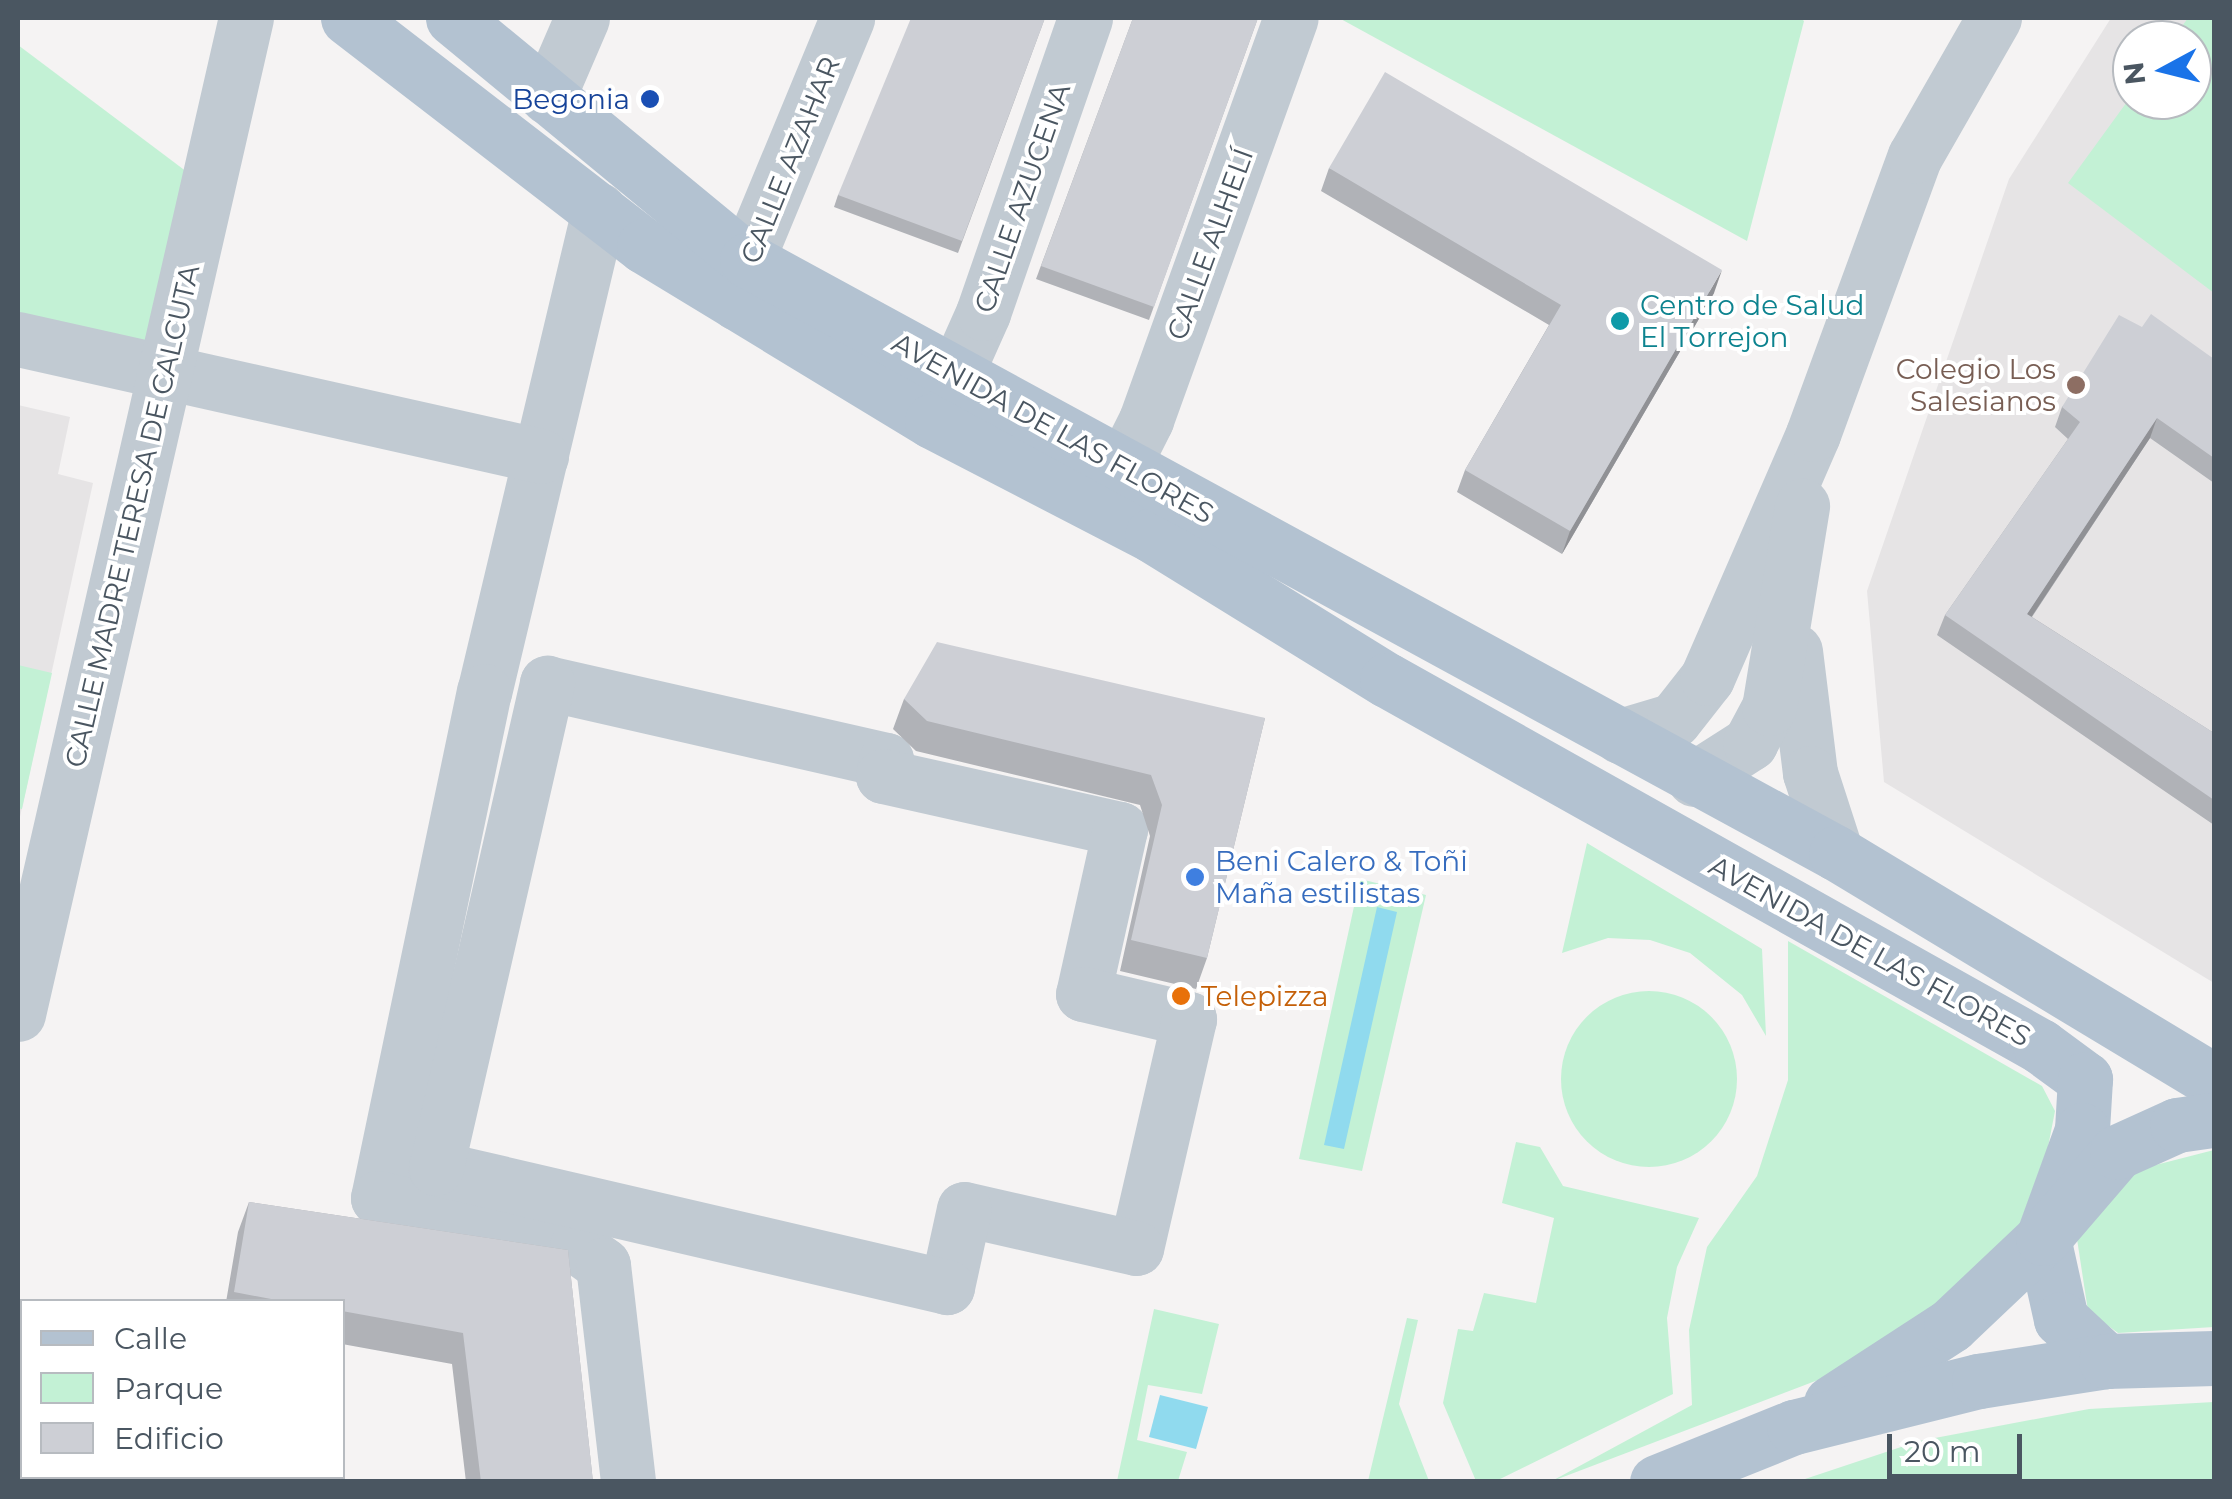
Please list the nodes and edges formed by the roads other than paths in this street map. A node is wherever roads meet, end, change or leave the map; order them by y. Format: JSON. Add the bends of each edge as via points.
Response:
{"nodes":[{"id":1,"x":246,"y":18,"type":"edge"},
{"id":2,"x":348,"y":18,"type":"edge"},
{"id":3,"x":453,"y":18,"type":"edge"},
{"id":4,"x":582,"y":18,"type":"edge"},
{"id":5,"x":846,"y":18,"type":"edge"},
{"id":6,"x":1084,"y":18,"type":"edge"},
{"id":7,"x":1292,"y":18,"type":"edge"},
{"id":8,"x":1994,"y":18,"type":"edge"},
{"id":9,"x":548,"y":97,"type":"junction"},
{"id":10,"x":598,"y":210,"type":"junction"},
{"id":11,"x":742,"y":281,"type":"junction"},
{"id":12,"x":18,"y":339,"type":"edge"},
{"id":13,"x":163,"y":373,"type":"junction"},
{"id":14,"x":955,"y":376,"type":"junction"},
{"id":15,"x":1813,"y":434,"type":"junction"},
{"id":16,"x":542,"y":456,"type":"junction"},
{"id":17,"x":1122,"y":468,"type":"junction"},
{"id":18,"x":1789,"y":594,"type":"junction"},
{"id":19,"x":1707,"y":678,"type":"junction"},
{"id":20,"x":1470,"y":727,"type":"junction"},
{"id":21,"x":1620,"y":736,"type":"junction"},
{"id":22,"x":1694,"y":779,"type":"junction"},
{"id":23,"x":1836,"y":853,"type":"junction"},
{"id":24,"x":18,"y":1014,"type":"edge"},
{"id":25,"x":2040,"y":1046,"type":"junction"},
{"id":26,"x":2214,"y":1081,"type":"edge"},
{"id":27,"x":2214,"y":1120,"type":"edge"},
{"id":28,"x":436,"y":1168,"type":"joint"},
{"id":29,"x":2043,"y":1238,"type":"junction"},
{"id":30,"x":2214,"y":1358,"type":"edge"},
{"id":31,"x":2106,"y":1361,"type":"junction"},
{"id":32,"x":1794,"y":1428,"type":"junction"},
{"id":33,"x":628,"y":1482,"type":"edge"},
{"id":34,"x":1657,"y":1482,"type":"edge"}],
"edges":[{"from":1,"to":13,"type":"street","name":"CALLE MADRE TERESA DE CALCUTA"},
{"from":2,"to":10,"type":"main road","name":"AVENIDA DE LAS FLORES"},
{"from":3,"to":9,"type":"main road","name":"AVENIDA DE LAS FLORES"},
{"from":4,"to":9,"type":"street"},
{"from":5,"to":11,"type":"street","name":"CALLE AZAHAR"},
{"from":6,"to":14,"type":"street","name":"CALLE AZUCENA"},
{"from":7,"to":17,"type":"street","name":"CALLE ALHELÍ","via":[[1146,420]]},
{"from":8,"to":15,"type":"street","via":[[1916,156]]},
{"from":9,"to":11,"type":"main road","name":"AVENIDA DE LAS FLORES"},
{"from":10,"to":11,"type":"main road","name":"AVENIDA DE LAS FLORES"},
{"from":10,"to":16,"type":"street"},
{"from":11,"to":14,"type":"main road","name":"AVENIDA DE LAS FLORES"},
{"from":11,"to":20,"type":"main road","name":"AVENIDA DE LAS FLORES","via":[[932,421],[1152,535]]},
{"from":12,"to":13,"type":"street"},
{"from":13,"to":16,"type":"street"},
{"from":13,"to":24,"type":"street","name":"CALLE MADRE TERESA DE CALCUTA"},
{"from":14,"to":17,"type":"main road","name":"AVENIDA DE LAS FLORES"},
{"from":15,"to":18,"type":"street"},
{"from":15,"to":19,"type":"street"},
{"from":16,"to":33,"type":"street","via":[[484,691],[378,1198],[578,1246],[603,1265]]},
{"from":17,"to":21,"type":"main road","name":"AVENIDA DE LAS FLORES","via":[[1456,641]]},
{"from":18,"to":22,"type":"street","via":[[1769,708],[1750,743]]},
{"from":18,"to":23,"type":"street","via":[[1810,772]]},
{"from":19,"to":21,"type":"street","via":[[1674,720]]},
{"from":19,"to":22,"type":"street"},
{"from":20,"to":22,"type":"main road","name":"AVENIDA DE LAS FLORES","via":[[1521,710],[1652,781]]},
{"from":20,"to":25,"type":"main road","name":"AVENIDA DE LAS FLORES"},
{"from":21,"to":22,"type":"main road","name":"AVENIDA DE LAS FLORES"},
{"from":22,"to":23,"type":"main road","name":"AVENIDA DE LAS FLORES"},
{"from":22,"to":25,"type":"main road","name":"AVENIDA DE LAS FLORES","via":[[1727,821],[1984,966]]},
{"from":23,"to":26,"type":"main road","name":"AVENIDA DE LAS FLORES"},
{"from":25,"to":29,"type":"main road","via":[[2085,1079],[2082,1130]]},
{"from":27,"to":29,"type":"main road","via":[[2177,1125],[2117,1152]]},
{"from":28,"to":28,"type":"street","via":[[947,1287],[964,1208],[1136,1248],[1189,1019],[1083,994],[1120,829],[882,776],[886,760],[548,683]]},
{"from":29,"to":31,"type":"main road","via":[[2061,1319]]},
{"from":29,"to":32,"type":"main road","via":[[1950,1325]]},
{"from":30,"to":31,"type":"main road"},
{"from":31,"to":32,"type":"main road","via":[[1979,1381]]},
{"from":32,"to":34,"type":"main road"}]}
